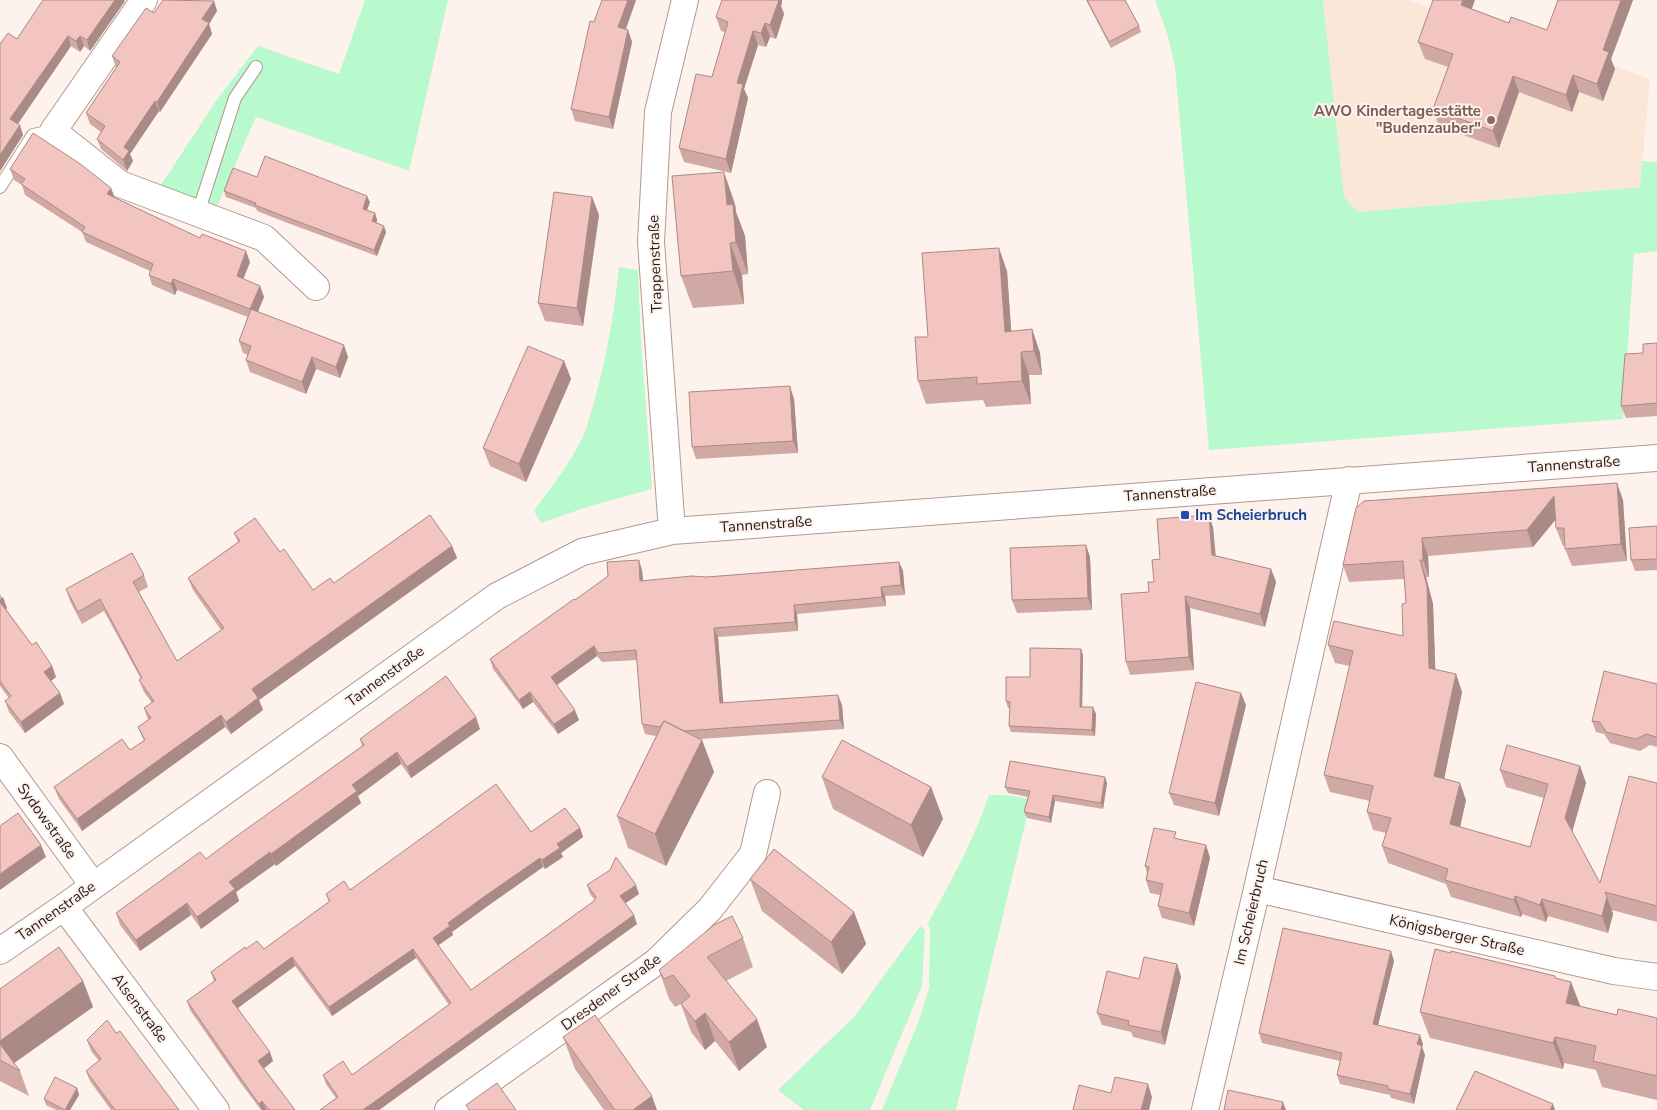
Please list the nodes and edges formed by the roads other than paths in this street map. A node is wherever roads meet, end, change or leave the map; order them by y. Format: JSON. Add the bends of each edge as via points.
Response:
{"nodes":[{"id":1,"x":144,"y":0,"type":"edge"},
{"id":2,"x":685,"y":0,"type":"edge"},
{"id":3,"x":256,"y":66,"type":"dead end"},
{"id":4,"x":53,"y":131,"type":"junction"},
{"id":5,"x":0,"y":187,"type":"edge"},
{"id":6,"x":198,"y":213,"type":"junction"},
{"id":7,"x":316,"y":287,"type":"dead end"},
{"id":8,"x":1657,"y":458,"type":"edge"},
{"id":9,"x":1349,"y":480,"type":"junction"},
{"id":10,"x":672,"y":531,"type":"junction"},
{"id":11,"x":0,"y":758,"type":"edge"},
{"id":12,"x":766,"y":793,"type":"dead end"},
{"id":13,"x":93,"y":885,"type":"junction"},
{"id":14,"x":1257,"y":889,"type":"junction"},
{"id":15,"x":64,"y":907,"type":"junction"},
{"id":16,"x":0,"y":951,"type":"edge"},
{"id":17,"x":1657,"y":977,"type":"edge"},
{"id":18,"x":216,"y":1110,"type":"edge"},
{"id":19,"x":448,"y":1110,"type":"edge"},
{"id":20,"x":1205,"y":1110,"type":"edge"}],
"edges":[{"from":1,"to":4,"type":"street"},
{"from":2,"to":10,"type":"street","name":"Trappenstraße","via":[[658,112],[651,242]]},
{"from":3,"to":6,"type":"lane","via":[[235,98]]},
{"from":4,"to":5,"type":"lane","via":[[33,136]]},
{"from":4,"to":6,"type":"street","via":[[120,184]]},
{"from":6,"to":7,"type":"street","via":[[264,238]]},
{"from":8,"to":9,"type":"street","name":"Tannenstraße"},
{"from":9,"to":10,"type":"street","name":"Tannenstraße"},
{"from":9,"to":14,"type":"street","name":"Im Scheierbruch"},
{"from":10,"to":13,"type":"street","name":"Tannenstraße","via":[[582,552],[497,596]]},
{"from":11,"to":13,"type":"street","name":"Sydowstraße"},
{"from":12,"to":19,"type":"street","name":"Dresdener Straße","via":[[753,854],[710,909],[656,962]]},
{"from":13,"to":15,"type":"street","name":"Tannenstraße"},
{"from":14,"to":17,"type":"street","name":"Königsberger Straße","via":[[1614,971]]},
{"from":14,"to":20,"type":"street","name":"Im Scheierbruch"},
{"from":15,"to":16,"type":"street","name":"Tannenstraße"},
{"from":15,"to":18,"type":"street","name":"Alsenstraße"}]}
